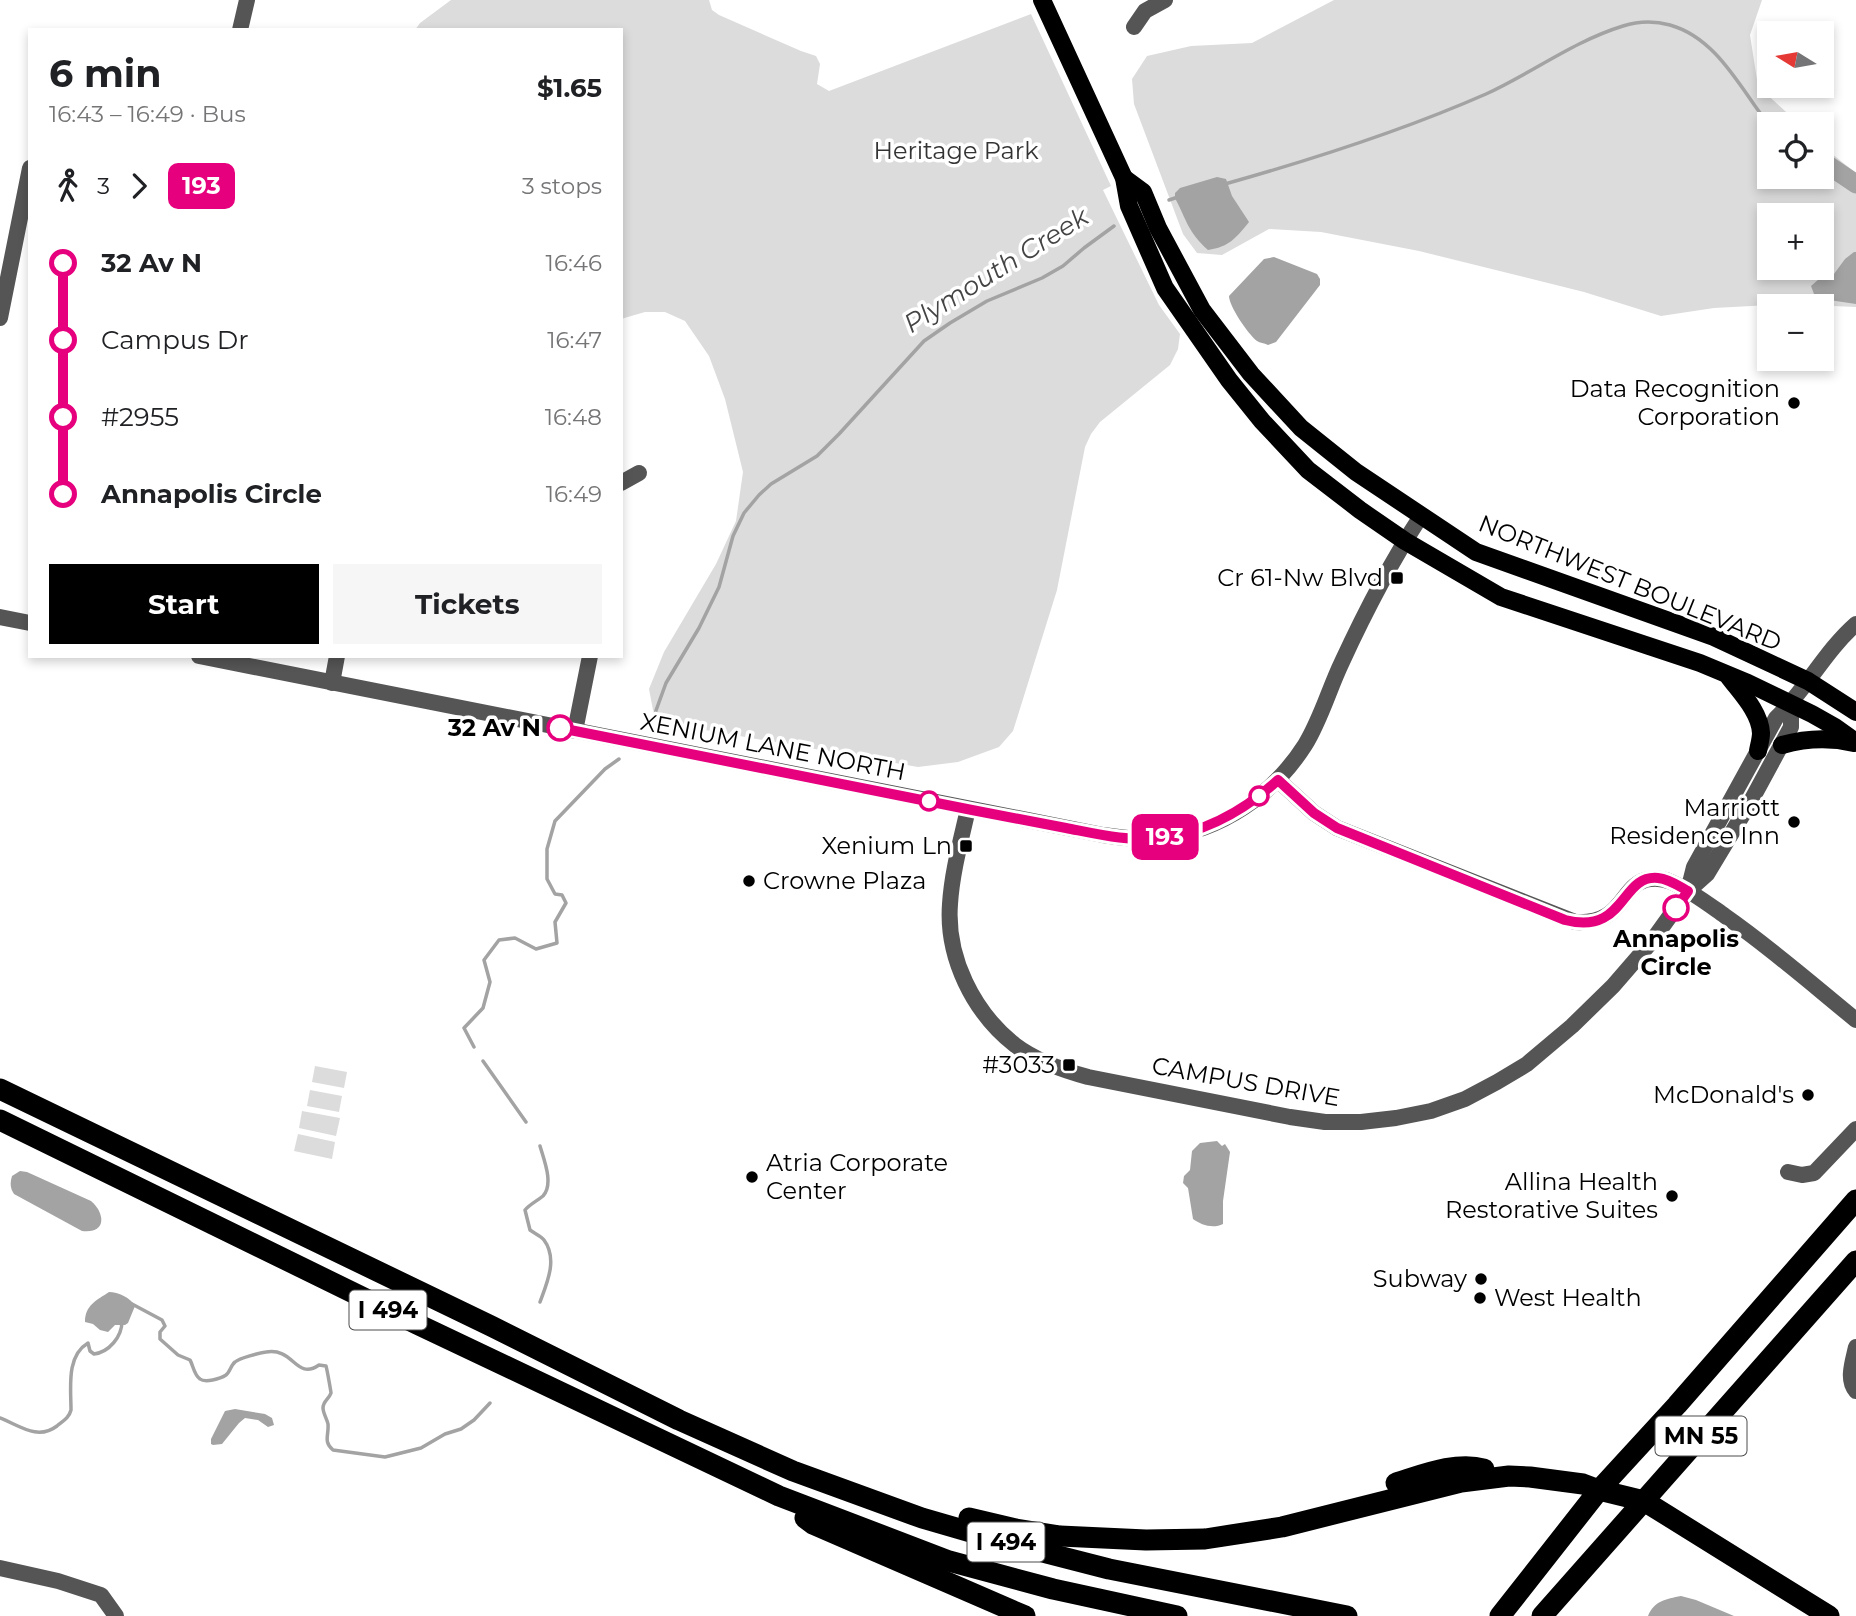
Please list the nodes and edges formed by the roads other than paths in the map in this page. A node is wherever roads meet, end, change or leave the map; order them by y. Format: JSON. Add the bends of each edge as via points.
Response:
{"nodes":[{"id":1,"x":247,"y":0,"type":"edge"},
{"id":2,"x":1042,"y":0,"type":"edge"},
{"id":3,"x":1165,"y":0,"type":"edge"},
{"id":4,"x":1134,"y":27,"type":"dead end"},
{"id":5,"x":240,"y":28,"type":"edge"},
{"id":6,"x":28,"y":178,"type":"edge"},
{"id":7,"x":1124,"y":178,"type":"junction"},
{"id":8,"x":0,"y":318,"type":"edge"},
{"id":9,"x":639,"y":473,"type":"dead end"},
{"id":10,"x":623,"y":482,"type":"edge"},
{"id":11,"x":1421,"y":516,"type":"junction"},
{"id":12,"x":1405,"y":541,"type":"junction"},
{"id":13,"x":0,"y":617,"type":"edge"},
{"id":14,"x":28,"y":623,"type":"edge"},
{"id":15,"x":1856,"y":624,"type":"edge"},
{"id":16,"x":209,"y":658,"type":"edge"},
{"id":17,"x":337,"y":658,"type":"edge"},
{"id":18,"x":590,"y":658,"type":"edge"},
{"id":19,"x":1727,"y":674,"type":"junction"},
{"id":20,"x":1808,"y":681,"type":"junction"},
{"id":21,"x":332,"y":683,"type":"junction"},
{"id":22,"x":1791,"y":704,"type":"junction"},
{"id":23,"x":1856,"y":712,"type":"edge"},
{"id":24,"x":575,"y":731,"type":"junction"},
{"id":25,"x":1856,"y":743,"type":"edge"},
{"id":26,"x":1782,"y":745,"type":"junction"},
{"id":27,"x":1758,"y":751,"type":"junction"},
{"id":28,"x":1278,"y":780,"type":"junction"},
{"id":29,"x":968,"y":809,"type":"junction"},
{"id":30,"x":1688,"y":891,"type":"junction"},
{"id":31,"x":1856,"y":1020,"type":"edge"},
{"id":32,"x":0,"y":1089,"type":"edge"},
{"id":33,"x":0,"y":1120,"type":"edge"},
{"id":34,"x":1856,"y":1129,"type":"edge"},
{"id":35,"x":1788,"y":1172,"type":"dead end"},
{"id":36,"x":1856,"y":1199,"type":"edge"},
{"id":37,"x":1856,"y":1261,"type":"edge"},
{"id":38,"x":1856,"y":1347,"type":"edge"},
{"id":39,"x":1854,"y":1388,"type":"edge"},
{"id":40,"x":679,"y":1420,"type":"junction"},
{"id":41,"x":1599,"y":1490,"type":"junction"},
{"id":42,"x":779,"y":1496,"type":"junction"},
{"id":43,"x":1644,"y":1501,"type":"junction"},
{"id":44,"x":0,"y":1568,"type":"edge"},
{"id":45,"x":1506,"y":1609,"type":"edge"},
{"id":46,"x":1544,"y":1613,"type":"edge"},
{"id":47,"x":116,"y":1616,"type":"edge"},
{"id":48,"x":1025,"y":1616,"type":"edge"},
{"id":49,"x":1177,"y":1616,"type":"edge"},
{"id":50,"x":1348,"y":1616,"type":"edge"},
{"id":51,"x":1829,"y":1616,"type":"edge"}],
"edges":[{"from":1,"to":5,"type":"street"},
{"from":2,"to":7,"type":"main road","name":"NORTHWEST BOULEVARD"},
{"from":3,"to":4,"type":"street","via":[[1145,11]]},
{"from":6,"to":8,"type":"street"},
{"from":7,"to":11,"type":"main road","name":"NORTHWEST BOULEVARD","via":[[1143,192],[1202,310],[1251,374],[1301,428]]},
{"from":7,"to":12,"type":"main road","name":"NORTHWEST BOULEVARD","via":[[1129,206],[1166,288],[1229,380],[1308,471]]},
{"from":9,"to":10,"type":"street"},
{"from":11,"to":12,"type":"street","name":"XENIUM LANE NORTH"},
{"from":11,"to":20,"type":"main road","name":"NORTHWEST BOULEVARD","via":[[1476,552],[1714,637]]},
{"from":12,"to":19,"type":"main road","name":"NORTHWEST BOULEVARD","via":[[1502,597]]},
{"from":12,"to":28,"type":"street","name":"XENIUM LANE NORTH","via":[[1364,614],[1306,743]]},
{"from":13,"to":14,"type":"street"},
{"from":15,"to":20,"type":"street","name":"CAMPUS DRIVE"},
{"from":16,"to":21,"type":"street","name":"XENIUM LANE NORTH"},
{"from":17,"to":21,"type":"street"},
{"from":18,"to":24,"type":"street"},
{"from":19,"to":22,"type":"main road","name":"NORTHWEST BOULEVARD"},
{"from":19,"to":27,"type":"main road","via":[[1758,720]]},
{"from":20,"to":22,"type":"street","name":"CAMPUS DRIVE"},
{"from":20,"to":23,"type":"main road","name":"NORTHWEST BOULEVARD"},
{"from":21,"to":24,"type":"street","name":"XENIUM LANE NORTH"},
{"from":22,"to":25,"type":"main road","name":"NORTHWEST BOULEVARD"},
{"from":22,"to":26,"type":"street","name":"CAMPUS DRIVE","via":[[1791,727]]},
{"from":22,"to":27,"type":"street","name":"CAMPUS DRIVE","via":[[1776,718]]},
{"from":24,"to":29,"type":"street","name":"XENIUM LANE NORTH"},
{"from":25,"to":26,"type":"main road","via":[[1820,738]]},
{"from":26,"to":30,"type":"street","name":"CAMPUS DRIVE","via":[[1707,874]]},
{"from":27,"to":30,"type":"street","name":"CAMPUS DRIVE","via":[[1694,867]]},
{"from":28,"to":29,"type":"street","name":"XENIUM LANE NORTH","via":[[1217,822],[1159,838],[1103,835]]},
{"from":28,"to":30,"type":"street","via":[[1337,828],[1565,920],[1586,923],[1606,917],[1645,879],[1669,881]]},
{"from":29,"to":30,"type":"street","name":"CAMPUS DRIVE","via":[[950,905],[951,932],[956,957],[978,1006],[1015,1045],[1056,1067],[1088,1077],[1325,1122],[1373,1121],[1431,1111],[1465,1099],[1527,1063],[1614,986]]},
{"from":30,"to":31,"type":"street","via":[[1750,933]]},
{"from":32,"to":40,"type":"highway","number":"I 494"},
{"from":33,"to":42,"type":"highway","number":"I 494"},
{"from":34,"to":35,"type":"street","via":[[1814,1173]]},
{"from":36,"to":41,"type":"highway","number":"MN 55"},
{"from":37,"to":43,"type":"highway","number":"MN 55"},
{"from":38,"to":39,"type":"street"},
{"from":40,"to":41,"type":"highway","via":[[949,1513],[1060,1536],[1205,1539],[1282,1527],[1461,1482],[1509,1476]]},
{"from":40,"to":50,"type":"highway","number":"I 494","via":[[793,1471],[922,1518],[1109,1569]]},
{"from":41,"to":43,"type":"highway"},
{"from":41,"to":45,"type":"highway","number":"MN 55"},
{"from":42,"to":48,"type":"highway","via":[[813,1524]]},
{"from":42,"to":49,"type":"highway","number":"I 494","via":[[949,1561]]},
{"from":43,"to":46,"type":"highway","number":"MN 55"},
{"from":43,"to":51,"type":"highway"},
{"from":44,"to":47,"type":"street","via":[[101,1595]]}]}
